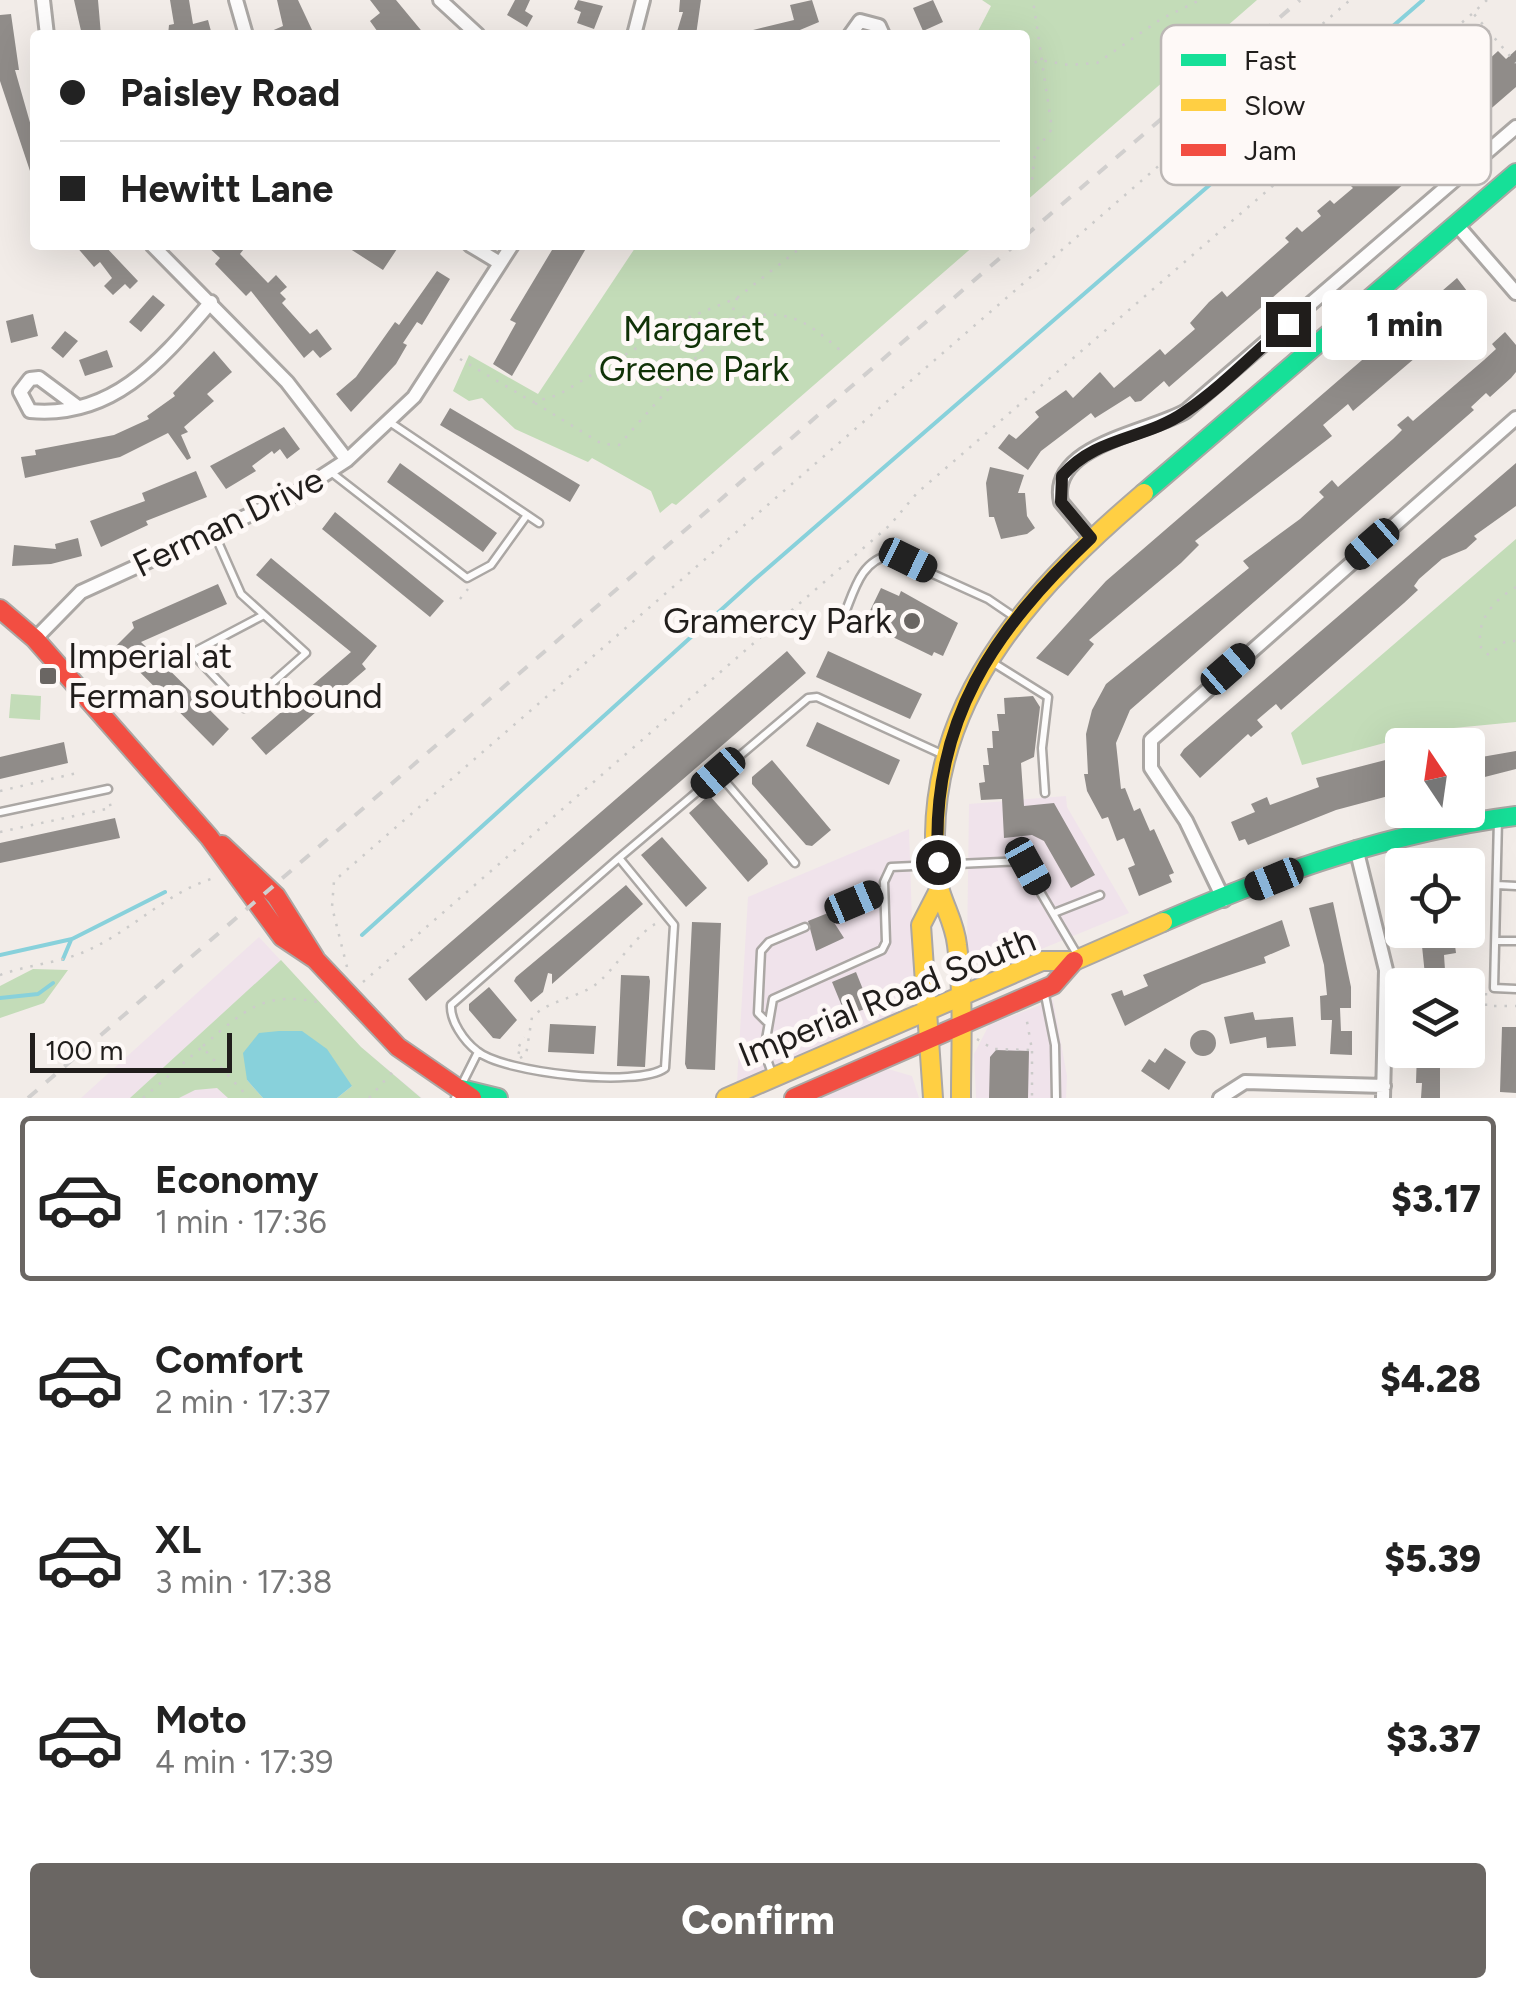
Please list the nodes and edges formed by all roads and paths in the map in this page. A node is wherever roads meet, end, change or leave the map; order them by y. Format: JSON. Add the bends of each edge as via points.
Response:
{"nodes":[{"id":1,"x":43,"y":0,"type":"edge"},
{"id":2,"x":236,"y":0,"type":"edge"},
{"id":3,"x":440,"y":0,"type":"edge"},
{"id":4,"x":643,"y":0,"type":"edge"},
{"id":5,"x":1033,"y":0,"type":"edge"},
{"id":6,"x":1200,"y":0,"type":"edge"},
{"id":7,"x":1350,"y":0,"type":"edge"},
{"id":8,"x":1487,"y":0,"type":"edge"},
{"id":9,"x":1472,"y":12,"type":"junction"},
{"id":10,"x":1321,"y":25,"type":"edge"},
{"id":11,"x":1457,"y":25,"type":"edge"},
{"id":12,"x":1483,"y":25,"type":"edge"},
{"id":13,"x":46,"y":30,"type":"edge"},
{"id":14,"x":245,"y":30,"type":"edge"},
{"id":15,"x":473,"y":30,"type":"edge"},
{"id":16,"x":635,"y":30,"type":"edge"},
{"id":17,"x":854,"y":30,"type":"edge"},
{"id":18,"x":879,"y":30,"type":"edge"},
{"id":19,"x":1491,"y":34,"type":"edge"},
{"id":20,"x":1040,"y":60,"type":"junction"},
{"id":21,"x":1516,"y":63,"type":"edge"},
{"id":22,"x":1030,"y":64,"type":"edge"},
{"id":23,"x":1516,"y":127,"type":"edge"},
{"id":24,"x":1491,"y":149,"type":"edge"},
{"id":25,"x":1161,"y":165,"type":"edge"},
{"id":26,"x":1516,"y":173,"type":"edge"},
{"id":27,"x":1030,"y":183,"type":"edge"},
{"id":28,"x":1272,"y":185,"type":"edge"},
{"id":29,"x":1449,"y":185,"type":"edge"},
{"id":30,"x":1458,"y":224,"type":"junction"},
{"id":31,"x":157,"y":250,"type":"edge"},
{"id":32,"x":478,"y":250,"type":"edge"},
{"id":33,"x":509,"y":250,"type":"edge"},
{"id":34,"x":798,"y":250,"type":"edge"},
{"id":35,"x":500,"y":264,"type":"junction"},
{"id":36,"x":1516,"y":293,"type":"edge"},
{"id":37,"x":737,"y":298,"type":"junction"},
{"id":38,"x":211,"y":302,"type":"junction"},
{"id":39,"x":730,"y":320,"type":"junction"},
{"id":40,"x":841,"y":351,"type":"dead end"},
{"id":41,"x":460,"y":359,"type":"dead end"},
{"id":42,"x":534,"y":402,"type":"junction"},
{"id":43,"x":78,"y":406,"type":"dead end"},
{"id":44,"x":1516,"y":418,"type":"edge"},
{"id":45,"x":391,"y":424,"type":"junction"},
{"id":46,"x":348,"y":460,"type":"junction"},
{"id":47,"x":332,"y":473,"type":"junction"},
{"id":48,"x":527,"y":515,"type":"junction"},
{"id":49,"x":539,"y":523,"type":"dead end"},
{"id":50,"x":214,"y":533,"type":"junction"},
{"id":51,"x":1091,"y":538,"type":"junction"},
{"id":52,"x":1516,"y":587,"type":"edge"},
{"id":53,"x":0,"y":610,"type":"edge"},
{"id":54,"x":262,"y":616,"type":"junction"},
{"id":55,"x":1014,"y":617,"type":"junction"},
{"id":56,"x":843,"y":618,"type":"dead end"},
{"id":57,"x":36,"y":639,"type":"junction"},
{"id":58,"x":1516,"y":641,"type":"edge"},
{"id":59,"x":986,"y":658,"type":"junction"},
{"id":60,"x":946,"y":756,"type":"junction"},
{"id":61,"x":78,"y":773,"type":"dead end"},
{"id":62,"x":718,"y":773,"type":"junction"},
{"id":63,"x":108,"y":789,"type":"dead end"},
{"id":64,"x":0,"y":791,"type":"edge"},
{"id":65,"x":1046,"y":793,"type":"dead end"},
{"id":66,"x":109,"y":800,"type":"dead end"},
{"id":67,"x":0,"y":812,"type":"edge"},
{"id":68,"x":1507,"y":816,"type":"edge"},
{"id":69,"x":0,"y":832,"type":"edge"},
{"id":70,"x":1356,"y":848,"type":"junction"},
{"id":71,"x":619,"y":858,"type":"junction"},
{"id":72,"x":795,"y":862,"type":"dead end"},
{"id":73,"x":938,"y":862,"type":"junction"},
{"id":74,"x":214,"y":878,"type":"dead end"},
{"id":75,"x":1498,"y":885,"type":"junction"},
{"id":76,"x":1516,"y":886,"type":"edge"},
{"id":77,"x":884,"y":889,"type":"junction"},
{"id":78,"x":939,"y":890,"type":"junction"},
{"id":79,"x":1100,"y":895,"type":"dead end"},
{"id":80,"x":1224,"y":900,"type":"junction"},
{"id":81,"x":1054,"y":913,"type":"junction"},
{"id":82,"x":834,"y":915,"type":"dead end"},
{"id":83,"x":672,"y":920,"type":"junction"},
{"id":84,"x":805,"y":927,"type":"dead end"},
{"id":85,"x":1496,"y":940,"type":"junction"},
{"id":86,"x":1516,"y":941,"type":"edge"},
{"id":87,"x":1077,"y":960,"type":"junction"},
{"id":88,"x":0,"y":974,"type":"edge"},
{"id":89,"x":348,"y":974,"type":"dead end"},
{"id":90,"x":363,"y":982,"type":"dead end"},
{"id":91,"x":1044,"y":988,"type":"junction"},
{"id":92,"x":1516,"y":989,"type":"edge"},
{"id":93,"x":958,"y":996,"type":"junction"},
{"id":94,"x":322,"y":1003,"type":"dead end"},
{"id":95,"x":1024,"y":1008,"type":"dead end"},
{"id":96,"x":926,"y":1010,"type":"junction"},
{"id":97,"x":768,"y":1023,"type":"junction"},
{"id":98,"x":959,"y":1025,"type":"junction"},
{"id":99,"x":976,"y":1038,"type":"dead end"},
{"id":100,"x":928,"y":1039,"type":"junction"},
{"id":101,"x":202,"y":1047,"type":"junction"},
{"id":102,"x":1032,"y":1050,"type":"junction"},
{"id":103,"x":478,"y":1052,"type":"junction"},
{"id":104,"x":407,"y":1054,"type":"junction"},
{"id":105,"x":518,"y":1064,"type":"junction"},
{"id":106,"x":773,"y":1077,"type":"junction"},
{"id":107,"x":1384,"y":1092,"type":"edge"},
{"id":108,"x":463,"y":1095,"type":"edge"},
{"id":109,"x":143,"y":1098,"type":"edge"},
{"id":110,"x":249,"y":1098,"type":"edge"},
{"id":111,"x":372,"y":1098,"type":"edge"},
{"id":112,"x":498,"y":1098,"type":"edge"},
{"id":113,"x":726,"y":1098,"type":"edge"},
{"id":114,"x":794,"y":1098,"type":"edge"},
{"id":115,"x":933,"y":1098,"type":"edge"},
{"id":116,"x":962,"y":1098,"type":"edge"},
{"id":117,"x":1032,"y":1098,"type":"edge"},
{"id":118,"x":1056,"y":1098,"type":"edge"},
{"id":119,"x":1220,"y":1098,"type":"edge"}],
"edges":[{"from":1,"to":13,"type":"street"},
{"from":2,"to":14,"type":"street"},
{"from":3,"to":15,"type":"street"},
{"from":4,"to":16,"type":"street"},
{"from":5,"to":20,"type":"path"},
{"from":6,"to":20,"type":"path","via":[[1097,63]]},
{"from":7,"to":10,"type":"path"},
{"from":8,"to":9,"type":"path"},
{"from":9,"to":11,"type":"path"},
{"from":9,"to":12,"type":"path"},
{"from":17,"to":18,"type":"street","via":[[870,21]]},
{"from":19,"to":21,"type":"path"},
{"from":20,"to":22,"type":"path"},
{"from":20,"to":27,"type":"path","via":[[1052,129],[1035,152]]},
{"from":23,"to":24,"type":"street"},
{"from":25,"to":89,"type":"path","via":[[334,881],[332,907]]},
{"from":26,"to":30,"type":"street"},
{"from":28,"to":90,"type":"path"},
{"from":29,"to":51,"type":"street","via":[[1186,411],[1107,442],[1072,464],[1062,476],[1061,502]]},
{"from":30,"to":36,"type":"street"},
{"from":30,"to":51,"type":"street"},
{"from":31,"to":38,"type":"street"},
{"from":32,"to":35,"type":"street"},
{"from":33,"to":35,"type":"street","name":"Ferman Drive"},
{"from":34,"to":37,"type":"path"},
{"from":35,"to":45,"type":"street","name":"Ferman Drive","via":[[436,367]]},
{"from":37,"to":39,"type":"path"},
{"from":37,"to":42,"type":"path","via":[[685,319]]},
{"from":38,"to":43,"type":"street","via":[[138,382],[109,399]]},
{"from":38,"to":46,"type":"street"},
{"from":39,"to":40,"type":"path","via":[[765,313],[794,317]]},
{"from":39,"to":42,"type":"path","via":[[619,444],[602,444]]},
{"from":41,"to":42,"type":"path"},
{"from":44,"to":80,"type":"street","via":[[1151,740],[1151,768]]},
{"from":45,"to":46,"type":"street","name":"Ferman Drive"},
{"from":45,"to":48,"type":"lane"},
{"from":46,"to":47,"type":"street","name":"Ferman Drive"},
{"from":47,"to":48,"type":"lane","via":[[467,578],[491,565]]},
{"from":47,"to":50,"type":"street","name":"Ferman Drive"},
{"from":48,"to":49,"type":"lane"},
{"from":50,"to":54,"type":"lane","via":[[241,594]]},
{"from":50,"to":57,"type":"street","name":"Ferman Drive","via":[[82,592]]},
{"from":51,"to":55,"type":"street"},
{"from":52,"to":58,"type":"path","via":[[1488,610],[1478,640],[1489,655]]},
{"from":53,"to":57,"type":"street"},
{"from":54,"to":54,"type":"lane","via":[[192,653],[244,708],[306,653]]},
{"from":55,"to":56,"type":"lane","via":[[891,555],[864,569]]},
{"from":55,"to":59,"type":"street"},
{"from":57,"to":104,"type":"street","via":[[209,836],[282,937],[315,960]]},
{"from":59,"to":60,"type":"street"},
{"from":59,"to":65,"type":"lane","via":[[1048,697]]},
{"from":60,"to":62,"type":"lane","via":[[816,697]]},
{"from":60,"to":73,"type":"street"},
{"from":61,"to":64,"type":"path"},
{"from":62,"to":71,"type":"lane"},
{"from":62,"to":72,"type":"lane"},
{"from":63,"to":67,"type":"lane"},
{"from":66,"to":69,"type":"path","via":[[111,808]]},
{"from":68,"to":70,"type":"street","name":"Imperial Road South"},
{"from":68,"to":75,"type":"lane"},
{"from":70,"to":80,"type":"street","name":"Imperial Road South"},
{"from":70,"to":107,"type":"street","via":[[1386,970]]},
{"from":71,"to":83,"type":"lane"},
{"from":71,"to":103,"type":"lane","via":[[451,1005],[452,1019]]},
{"from":73,"to":77,"type":"lane","via":[[891,867]]},
{"from":73,"to":78,"type":"street"},
{"from":73,"to":81,"type":"lane","via":[[1022,861]]},
{"from":74,"to":88,"type":"path","via":[[186,887],[81,954]]},
{"from":75,"to":76,"type":"lane"},
{"from":75,"to":85,"type":"lane"},
{"from":77,"to":82,"type":"lane"},
{"from":77,"to":97,"type":"lane","via":[[882,950],[779,994]]},
{"from":78,"to":93,"type":"street","via":[[953,922]]},
{"from":78,"to":96,"type":"street","via":[[922,924]]},
{"from":79,"to":81,"type":"lane"},
{"from":80,"to":87,"type":"street","name":"Imperial Road South"},
{"from":81,"to":87,"type":"lane"},
{"from":83,"to":105,"type":"path","via":[[645,929],[601,980],[532,1017],[526,1055]]},
{"from":83,"to":105,"type":"lane","via":[[665,1068],[648,1077],[600,1076]]},
{"from":84,"to":97,"type":"lane","via":[[760,951],[758,1013]]},
{"from":85,"to":86,"type":"lane"},
{"from":85,"to":92,"type":"lane","via":[[1494,988]]},
{"from":87,"to":91,"type":"street","name":"Imperial Road South"},
{"from":87,"to":93,"type":"street","name":"Imperial Road South","via":[[1042,961]]},
{"from":91,"to":98,"type":"street","name":"Imperial Road South"},
{"from":91,"to":118,"type":"lane"},
{"from":93,"to":96,"type":"street","name":"Imperial Road South"},
{"from":93,"to":98,"type":"street"},
{"from":94,"to":101,"type":"path","via":[[287,995],[269,1000],[240,1014]]},
{"from":95,"to":102,"type":"path"},
{"from":96,"to":100,"type":"street"},
{"from":96,"to":106,"type":"street","name":"Imperial Road South"},
{"from":97,"to":106,"type":"lane","via":[[764,1051]]},
{"from":98,"to":100,"type":"street","name":"Imperial Road South"},
{"from":98,"to":116,"type":"street"},
{"from":99,"to":102,"type":"path","via":[[993,1049]]},
{"from":100,"to":114,"type":"street","name":"Imperial Road South"},
{"from":100,"to":115,"type":"street"},
{"from":101,"to":109,"type":"path"},
{"from":101,"to":110,"type":"path"},
{"from":102,"to":117,"type":"path"},
{"from":103,"to":105,"type":"lane"},
{"from":103,"to":108,"type":"lane"},
{"from":104,"to":108,"type":"street"},
{"from":104,"to":111,"type":"path"},
{"from":106,"to":113,"type":"street","name":"Imperial Road South"},
{"from":107,"to":119,"type":"street","via":[[1245,1082]]},
{"from":108,"to":112,"type":"street"}]}
